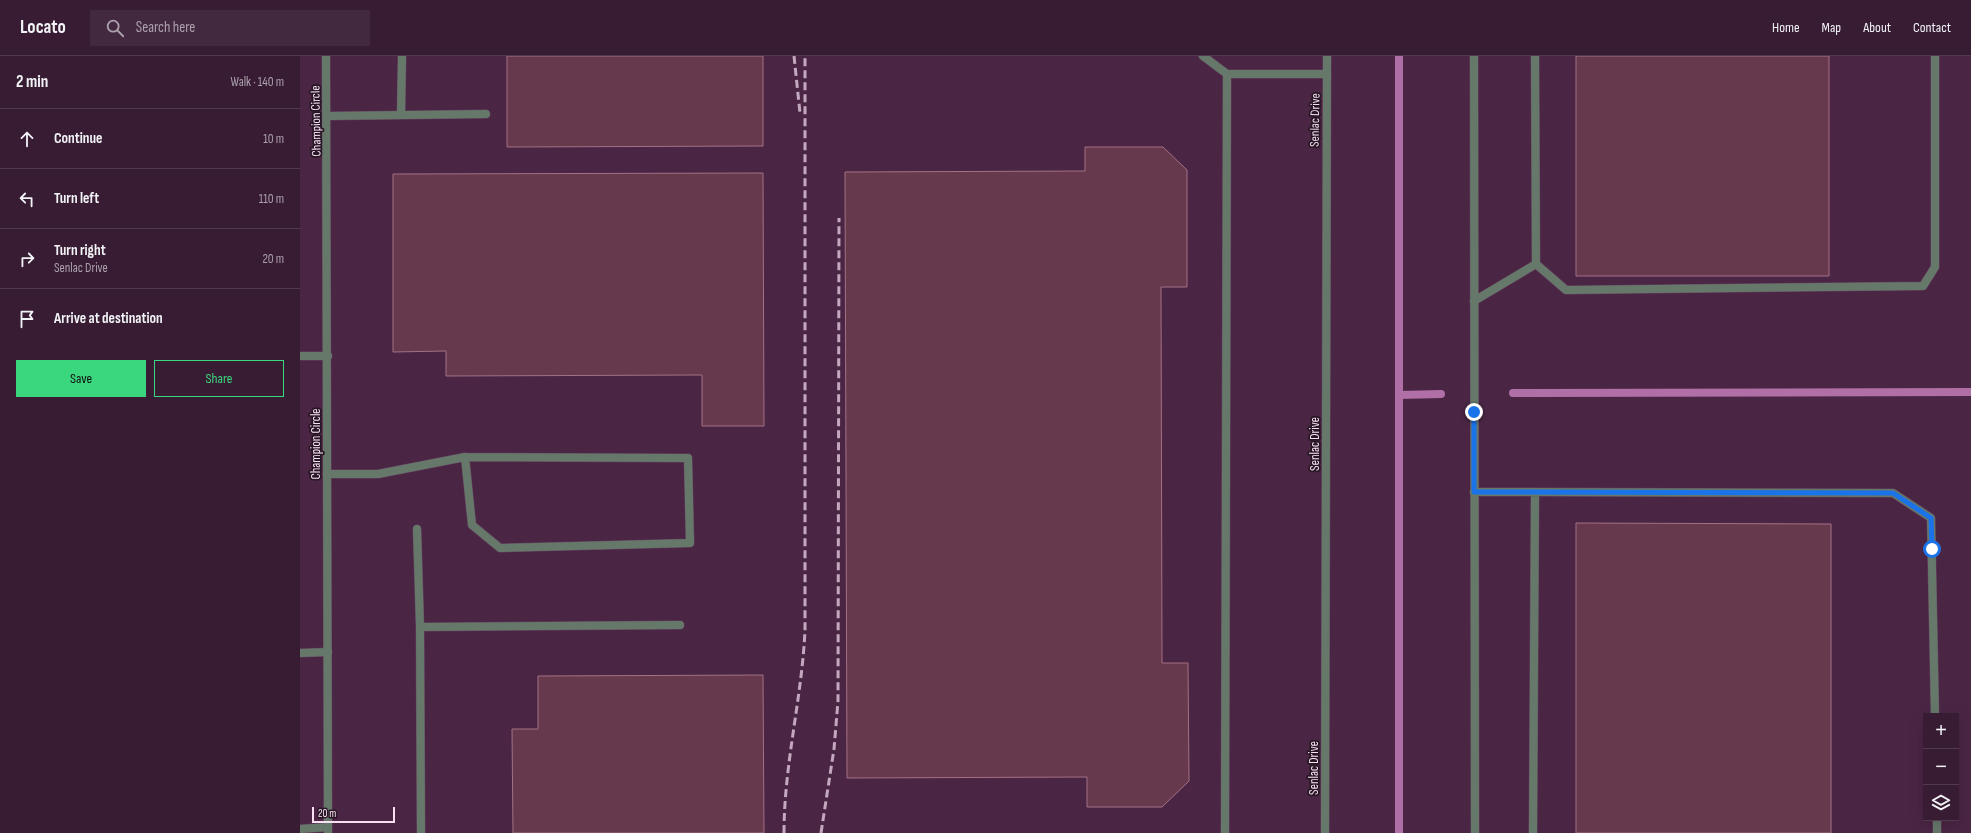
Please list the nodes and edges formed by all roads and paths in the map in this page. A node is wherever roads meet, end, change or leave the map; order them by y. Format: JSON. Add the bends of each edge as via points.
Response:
{"nodes":[{"id":1,"x":326,"y":56,"type":"edge"},
{"id":2,"x":402,"y":56,"type":"edge"},
{"id":3,"x":1203,"y":56,"type":"edge"},
{"id":4,"x":1327,"y":56,"type":"edge"},
{"id":5,"x":1474,"y":56,"type":"edge"},
{"id":6,"x":1535,"y":56,"type":"edge"},
{"id":7,"x":1935,"y":56,"type":"edge"},
{"id":8,"x":1227,"y":74,"type":"junction"},
{"id":9,"x":1327,"y":74,"type":"junction"},
{"id":10,"x":486,"y":114,"type":"dead end"},
{"id":11,"x":401,"y":115,"type":"junction"},
{"id":12,"x":327,"y":116,"type":"junction"},
{"id":13,"x":1536,"y":264,"type":"junction"},
{"id":14,"x":1474,"y":301,"type":"junction"},
{"id":15,"x":300,"y":356,"type":"edge"},
{"id":16,"x":328,"y":356,"type":"junction"},
{"id":17,"x":465,"y":457,"type":"junction"},
{"id":18,"x":327,"y":474,"type":"junction"},
{"id":19,"x":1474,"y":492,"type":"junction"},
{"id":20,"x":1535,"y":492,"type":"junction"},
{"id":21,"x":417,"y":529,"type":"dead end"},
{"id":22,"x":680,"y":626,"type":"dead end"},
{"id":23,"x":420,"y":627,"type":"junction"},
{"id":24,"x":328,"y":652,"type":"junction"},
{"id":25,"x":300,"y":653,"type":"edge"},
{"id":26,"x":1935,"y":713,"type":"edge"},
{"id":27,"x":1937,"y":821,"type":"edge"},
{"id":28,"x":300,"y":829,"type":"edge"},
{"id":29,"x":328,"y":830,"type":"edge"},
{"id":30,"x":421,"y":833,"type":"edge"},
{"id":31,"x":1225,"y":833,"type":"edge"},
{"id":32,"x":1325,"y":833,"type":"edge"},
{"id":33,"x":1475,"y":833,"type":"edge"},
{"id":34,"x":1533,"y":833,"type":"edge"},
{"id":35,"x":1937,"y":833,"type":"edge"}],
"edges":[{"from":1,"to":12,"type":"street","name":"Champion Circle"},
{"from":2,"to":11,"type":"street"},
{"from":3,"to":8,"type":"street"},
{"from":4,"to":9,"type":"street","name":"Senlac Drive"},
{"from":5,"to":14,"type":"street"},
{"from":6,"to":13,"type":"street"},
{"from":7,"to":13,"type":"street","via":[[1935,268],[1923,286],[1566,290]]},
{"from":8,"to":9,"type":"street"},
{"from":8,"to":31,"type":"street"},
{"from":9,"to":32,"type":"street","name":"Senlac Drive"},
{"from":10,"to":11,"type":"street"},
{"from":11,"to":12,"type":"street"},
{"from":12,"to":16,"type":"street","name":"Champion Circle"},
{"from":13,"to":14,"type":"street"},
{"from":14,"to":19,"type":"street"},
{"from":15,"to":16,"type":"street"},
{"from":16,"to":18,"type":"street","name":"Champion Circle"},
{"from":17,"to":17,"type":"street","via":[[688,458],[690,543],[500,548],[472,525]]},
{"from":17,"to":18,"type":"street","via":[[378,474]]},
{"from":18,"to":24,"type":"street","name":"Champion Circle"},
{"from":19,"to":20,"type":"street"},
{"from":19,"to":33,"type":"street"},
{"from":20,"to":26,"type":"street","via":[[1893,493],[1931,518]]},
{"from":20,"to":34,"type":"street"},
{"from":21,"to":23,"type":"street"},
{"from":22,"to":23,"type":"street"},
{"from":23,"to":30,"type":"street"},
{"from":24,"to":25,"type":"street"},
{"from":24,"to":29,"type":"street","name":"Champion Circle"},
{"from":27,"to":35,"type":"street"},
{"from":28,"to":29,"type":"street"}]}
